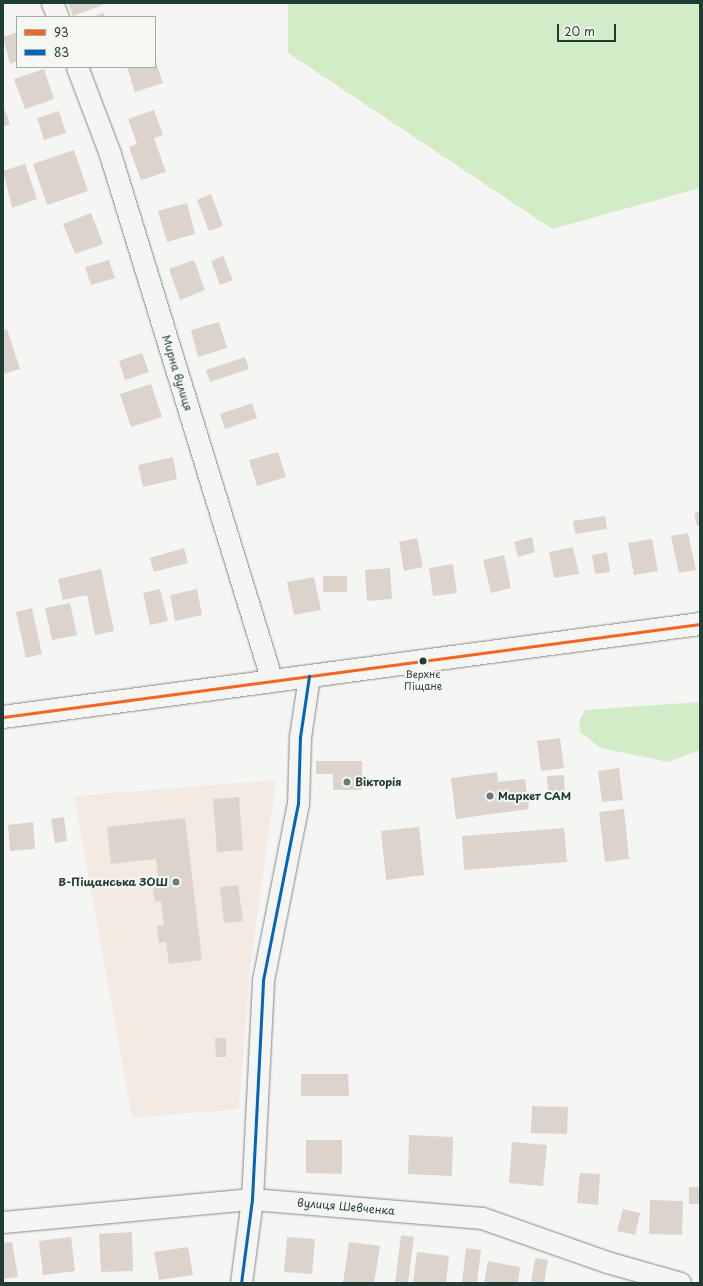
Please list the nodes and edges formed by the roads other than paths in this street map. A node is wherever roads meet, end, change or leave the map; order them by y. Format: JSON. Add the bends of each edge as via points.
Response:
{"nodes":[{"id":1,"x":52,"y":3,"type":"edge"},
{"id":2,"x":58,"y":16,"type":"edge"},
{"id":3,"x":77,"y":68,"type":"edge"},
{"id":4,"x":700,"y":624,"type":"edge"},
{"id":5,"x":309,"y":676,"type":"junction"},
{"id":6,"x":272,"y":681,"type":"junction"},
{"id":7,"x":3,"y":717,"type":"edge"},
{"id":8,"x":252,"y":1199,"type":"junction"},
{"id":9,"x":3,"y":1222,"type":"edge"},
{"id":10,"x":241,"y":1283,"type":"edge"},
{"id":11,"x":680,"y":1283,"type":"edge"}],
"edges":[{"from":1,"to":2,"type":"street"},
{"from":3,"to":6,"type":"street","name":"Мирна вулиця","via":[[110,154]]},
{"from":4,"to":5,"type":"main road"},
{"from":5,"to":6,"type":"main road"},
{"from":5,"to":8,"type":"street","via":[[300,736],[298,804],[263,980]]},
{"from":6,"to":7,"type":"main road"},
{"from":8,"to":9,"type":"street","name":"вулиця Шевченка"},
{"from":8,"to":10,"type":"street"},
{"from":8,"to":11,"type":"street","name":"вулиця Шевченка","via":[[482,1218],[606,1262]]}]}
